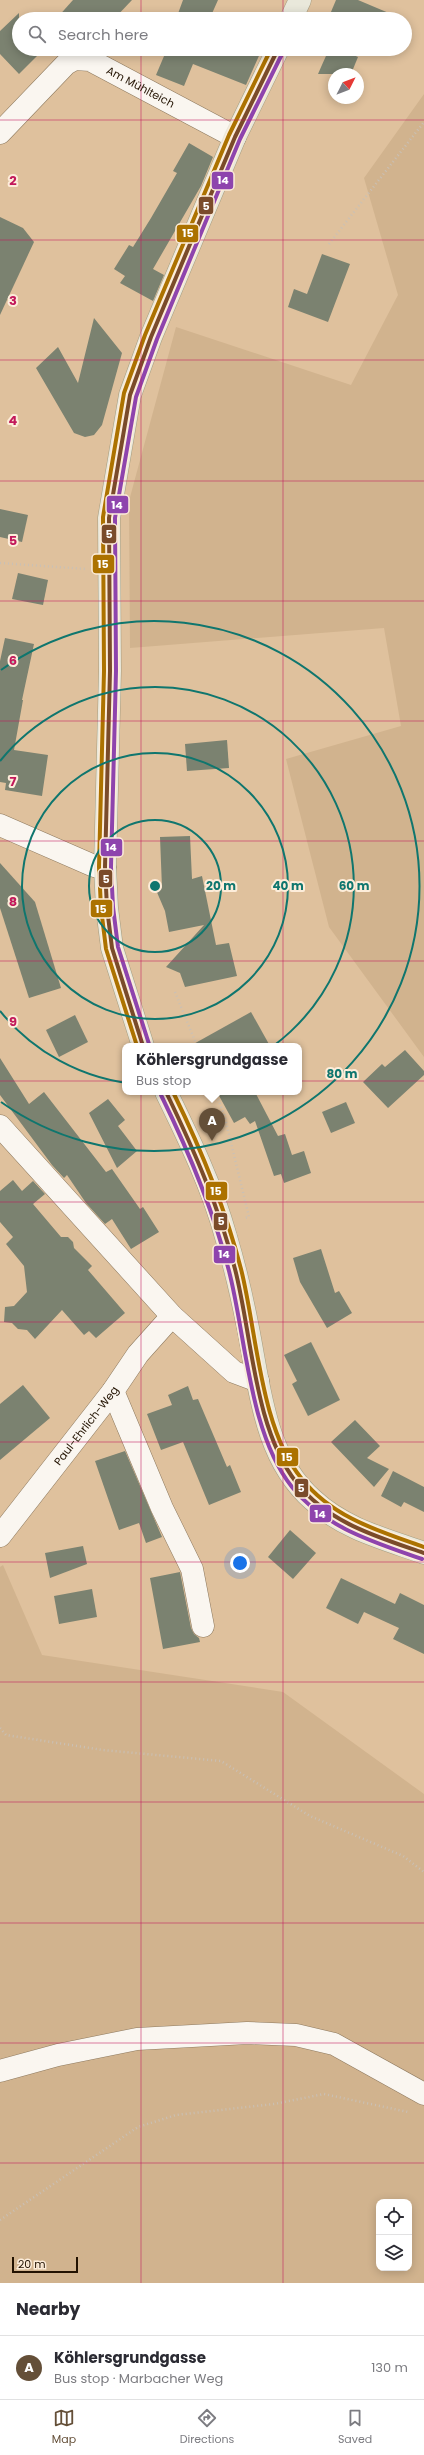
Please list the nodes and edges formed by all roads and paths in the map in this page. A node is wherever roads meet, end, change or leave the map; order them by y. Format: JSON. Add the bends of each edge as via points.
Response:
{"nodes":[{"id":1,"x":300,"y":0,"type":"edge"},
{"id":2,"x":294,"y":12,"type":"edge"},
{"id":3,"x":275,"y":56,"type":"edge"},
{"id":4,"x":424,"y":122,"type":"edge"},
{"id":5,"x":0,"y":133,"type":"edge"},
{"id":6,"x":235,"y":137,"type":"junction"},
{"id":7,"x":329,"y":244,"type":"dead end"},
{"id":8,"x":0,"y":563,"type":"edge"},
{"id":9,"x":86,"y":569,"type":"dead end"},
{"id":10,"x":0,"y":825,"type":"edge"},
{"id":11,"x":105,"y":867,"type":"junction"},
{"id":12,"x":175,"y":992,"type":"dead end"},
{"id":13,"x":143,"y":1043,"type":"edge"},
{"id":14,"x":196,"y":1043,"type":"edge"},
{"id":15,"x":167,"y":1095,"type":"edge"},
{"id":16,"x":216,"y":1095,"type":"edge"},
{"id":17,"x":0,"y":1126,"type":"edge"},
{"id":18,"x":223,"y":1225,"type":"junction"},
{"id":19,"x":172,"y":1316,"type":"junction"},
{"id":20,"x":258,"y":1381,"type":"junction"},
{"id":21,"x":113,"y":1391,"type":"junction"},
{"id":22,"x":0,"y":1536,"type":"edge"},
{"id":23,"x":424,"y":1553,"type":"edge"},
{"id":24,"x":204,"y":1626,"type":"dead end"},
{"id":25,"x":0,"y":1728,"type":"edge"},
{"id":26,"x":424,"y":1872,"type":"edge"},
{"id":27,"x":0,"y":2071,"type":"edge"},
{"id":28,"x":424,"y":2094,"type":"edge"},
{"id":29,"x":409,"y":2112,"type":"dead end"},
{"id":30,"x":0,"y":2220,"type":"edge"}],
"edges":[{"from":1,"to":2,"type":"main road"},
{"from":3,"to":6,"type":"main road"},
{"from":4,"to":7,"type":"path"},
{"from":5,"to":6,"type":"street","name":"Am Mühlteich","via":[[66,64],[75,59],[90,60]]},
{"from":6,"to":11,"type":"main road","via":[[151,337],[130,395],[109,518],[110,671]]},
{"from":8,"to":9,"type":"path"},
{"from":10,"to":11,"type":"street","via":[[94,866]]},
{"from":11,"to":13,"type":"main road","via":[[112,948]]},
{"from":12,"to":14,"type":"path"},
{"from":15,"to":18,"type":"main road","via":[[202,1168]]},
{"from":16,"to":18,"type":"path","via":[[224,1114],[249,1217]]},
{"from":17,"to":19,"type":"street"},
{"from":18,"to":20,"type":"main road","via":[[241,1291]]},
{"from":19,"to":20,"type":"street","via":[[234,1372]]},
{"from":19,"to":21,"type":"street","name":"Paul-Ehrlich-Weg","via":[[138,1354]]},
{"from":20,"to":23,"type":"main road","via":[[274,1444],[295,1481],[312,1500],[334,1517],[356,1528]]},
{"from":21,"to":22,"type":"street","name":"Paul-Ehrlich-Weg"},
{"from":21,"to":24,"type":"street","via":[[162,1508],[192,1569]]},
{"from":25,"to":26,"type":"path","via":[[6,1735],[88,1747],[221,1761],[310,1816],[403,1856]]},
{"from":27,"to":28,"type":"street","via":[[58,2055],[137,2040],[247,2033],[296,2035],[334,2044]]},
{"from":29,"to":30,"type":"path","via":[[324,2094],[274,2104],[176,2115],[138,2127]]}]}
